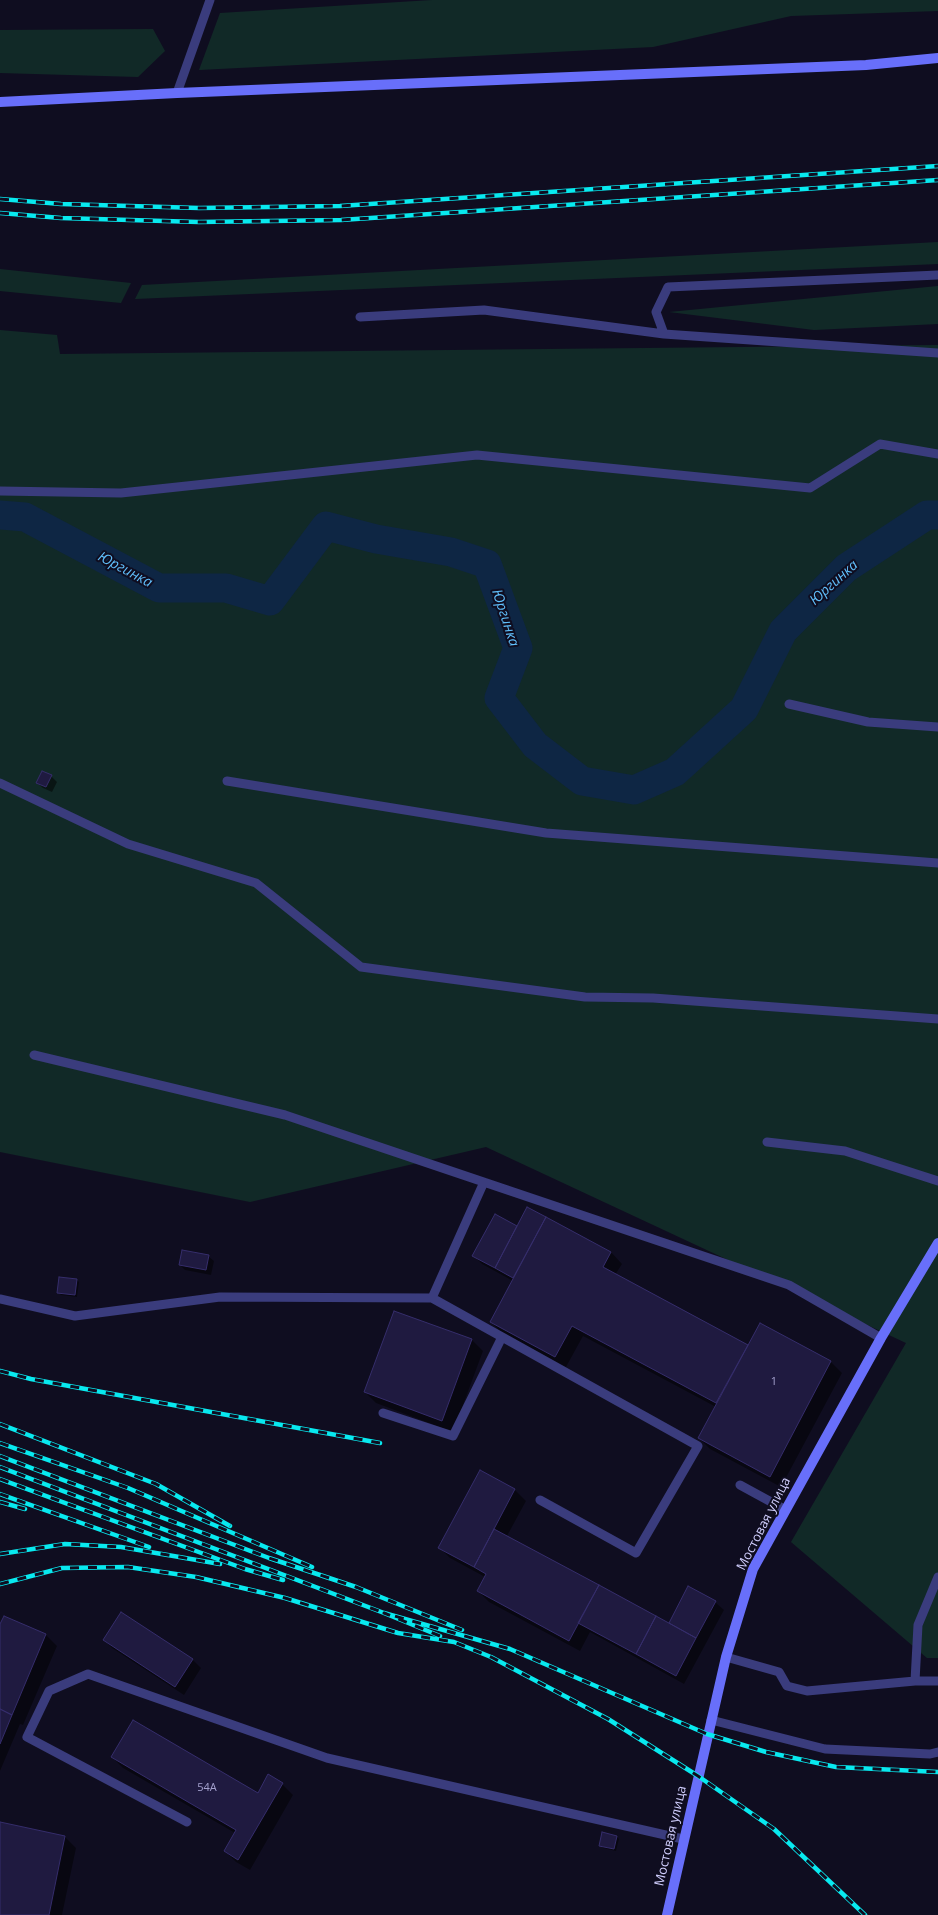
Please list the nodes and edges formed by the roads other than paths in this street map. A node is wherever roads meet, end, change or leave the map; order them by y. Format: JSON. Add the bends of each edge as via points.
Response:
{"nodes":[{"id":1,"x":210,"y":0,"type":"edge"},
{"id":2,"x":938,"y":58,"type":"edge"},
{"id":3,"x":177,"y":93,"type":"junction"},
{"id":4,"x":0,"y":102,"type":"edge"},
{"id":5,"x":938,"y":275,"type":"edge"},
{"id":6,"x":360,"y":317,"type":"dead end"},
{"id":7,"x":664,"y":334,"type":"junction"},
{"id":8,"x":938,"y":353,"type":"edge"},
{"id":9,"x":938,"y":454,"type":"edge"},
{"id":10,"x":0,"y":491,"type":"edge"},
{"id":11,"x":789,"y":704,"type":"dead end"},
{"id":12,"x":938,"y":727,"type":"edge"},
{"id":13,"x":227,"y":780,"type":"dead end"},
{"id":14,"x":0,"y":783,"type":"edge"},
{"id":15,"x":938,"y":863,"type":"edge"},
{"id":16,"x":938,"y":1019,"type":"edge"},
{"id":17,"x":34,"y":1054,"type":"dead end"},
{"id":18,"x":766,"y":1142,"type":"dead end"},
{"id":19,"x":938,"y":1181,"type":"edge"},
{"id":20,"x":484,"y":1182,"type":"junction"},
{"id":21,"x":938,"y":1243,"type":"edge"},
{"id":22,"x":432,"y":1298,"type":"junction"},
{"id":23,"x":0,"y":1299,"type":"edge"},
{"id":24,"x":502,"y":1337,"type":"junction"},
{"id":25,"x":880,"y":1338,"type":"junction"},
{"id":26,"x":383,"y":1413,"type":"dead end"},
{"id":27,"x":740,"y":1485,"type":"dead end"},
{"id":28,"x":540,"y":1500,"type":"dead end"},
{"id":29,"x":784,"y":1509,"type":"junction"},
{"id":30,"x":938,"y":1577,"type":"edge"},
{"id":31,"x":726,"y":1657,"type":"junction"},
{"id":32,"x":938,"y":1680,"type":"edge"},
{"id":33,"x":915,"y":1681,"type":"junction"},
{"id":34,"x":711,"y":1720,"type":"junction"},
{"id":35,"x":938,"y":1752,"type":"edge"},
{"id":36,"x":187,"y":1822,"type":"dead end"},
{"id":37,"x":683,"y":1839,"type":"junction"},
{"id":38,"x":667,"y":1915,"type":"edge"}],
"edges":[{"from":1,"to":3,"type":"lane"},
{"from":2,"to":3,"type":"main road","via":[[866,65]]},
{"from":3,"to":4,"type":"main road"},
{"from":5,"to":7,"type":"lane","via":[[668,287],[656,312]]},
{"from":6,"to":7,"type":"lane","via":[[484,310]]},
{"from":7,"to":8,"type":"lane"},
{"from":9,"to":10,"type":"lane","via":[[880,444],[810,488],[477,455],[121,493]]},
{"from":11,"to":12,"type":"lane","via":[[868,722]]},
{"from":13,"to":15,"type":"lane","via":[[546,832]]},
{"from":14,"to":16,"type":"lane","via":[[128,844],[256,883],[361,967],[585,997],[653,998]]},
{"from":17,"to":20,"type":"lane","via":[[285,1114]]},
{"from":18,"to":19,"type":"lane","via":[[845,1151]]},
{"from":20,"to":22,"type":"lane"},
{"from":20,"to":25,"type":"lane","via":[[789,1285]]},
{"from":21,"to":25,"type":"main road","name":"Мостовая улица"},
{"from":22,"to":23,"type":"lane","via":[[220,1297],[75,1316]]},
{"from":22,"to":24,"type":"lane"},
{"from":24,"to":26,"type":"lane","via":[[453,1436]]},
{"from":24,"to":28,"type":"lane","via":[[698,1446],[636,1553]]},
{"from":25,"to":29,"type":"main road","name":"Мостовая улица"},
{"from":27,"to":29,"type":"lane"},
{"from":29,"to":31,"type":"main road","name":"Мостовая улица","via":[[753,1569]]},
{"from":30,"to":33,"type":"lane","via":[[918,1625]]},
{"from":31,"to":33,"type":"lane","via":[[778,1672],[787,1686],[807,1691]]},
{"from":31,"to":34,"type":"main road","name":"Мостовая улица"},
{"from":32,"to":33,"type":"lane"},
{"from":34,"to":35,"type":"lane","via":[[825,1749],[930,1754]]},
{"from":34,"to":37,"type":"main road","name":"Мостовая улица"},
{"from":36,"to":37,"type":"lane","via":[[28,1738],[49,1691],[88,1674],[327,1758]]},
{"from":37,"to":38,"type":"main road","name":"Мостовая улица"}]}
